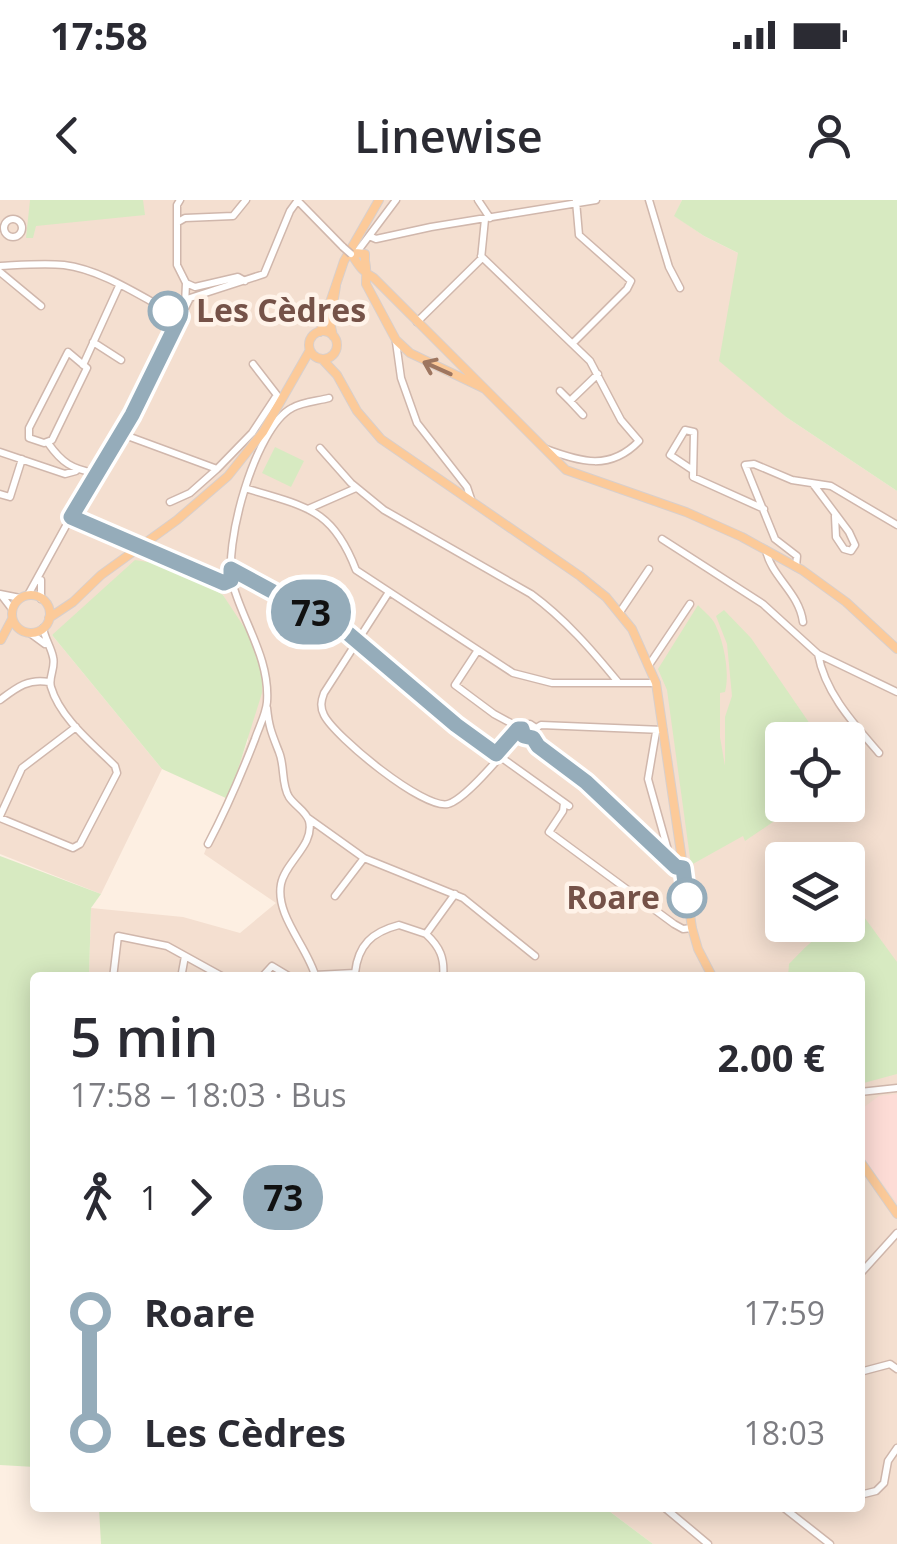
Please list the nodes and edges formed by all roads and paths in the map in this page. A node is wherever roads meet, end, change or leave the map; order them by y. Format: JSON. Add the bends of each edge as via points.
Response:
{"nodes":[{"id":1,"x":180,"y":200,"type":"edge"},
{"id":2,"x":246,"y":200,"type":"edge"},
{"id":3,"x":298,"y":200,"type":"edge"},
{"id":4,"x":380,"y":200,"type":"edge"},
{"id":5,"x":398,"y":200,"type":"edge"},
{"id":6,"x":478,"y":200,"type":"edge"},
{"id":7,"x":596,"y":200,"type":"edge"},
{"id":8,"x":649,"y":200,"type":"edge"},
{"id":9,"x":575,"y":202,"type":"edge"},
{"id":10,"x":488,"y":218,"type":"junction"},
{"id":11,"x":177,"y":223,"type":"junction"},
{"id":12,"x":369,"y":236,"type":"junction"},
{"id":13,"x":482,"y":256,"type":"junction"},
{"id":14,"x":359,"y":257,"type":"junction"},
{"id":15,"x":0,"y":269,"type":"edge"},
{"id":16,"x":370,"y":276,"type":"junction"},
{"id":17,"x":246,"y":282,"type":"junction"},
{"id":18,"x":336,"y":282,"type":"junction"},
{"id":19,"x":186,"y":283,"type":"junction"},
{"id":20,"x":119,"y":286,"type":"junction"},
{"id":21,"x":680,"y":288,"type":"dead end"},
{"id":22,"x":186,"y":305,"type":"junction"},
{"id":23,"x":40,"y":306,"type":"dead end"},
{"id":24,"x":180,"y":317,"type":"junction"},
{"id":25,"x":417,"y":322,"type":"junction"},
{"id":26,"x":320,"y":332,"type":"junction"},
{"id":27,"x":334,"y":336,"type":"junction"},
{"id":28,"x":396,"y":340,"type":"junction"},
{"id":29,"x":94,"y":342,"type":"junction"},
{"id":30,"x":573,"y":343,"type":"junction"},
{"id":31,"x":335,"y":353,"type":"junction"},
{"id":32,"x":316,"y":356,"type":"junction"},
{"id":33,"x":121,"y":360,"type":"dead end"},
{"id":34,"x":83,"y":364,"type":"junction"},
{"id":35,"x":253,"y":364,"type":"dead end"},
{"id":36,"x":598,"y":374,"type":"junction"},
{"id":37,"x":337,"y":375,"type":"junction"},
{"id":38,"x":483,"y":388,"type":"junction"},
{"id":39,"x":560,"y":392,"type":"dead end"},
{"id":40,"x":329,"y":398,"type":"dead end"},
{"id":41,"x":570,"y":402,"type":"junction"},
{"id":42,"x":583,"y":415,"type":"dead end"},
{"id":43,"x":122,"y":434,"type":"junction"},
{"id":44,"x":48,"y":444,"type":"junction"},
{"id":45,"x":542,"y":447,"type":"junction"},
{"id":46,"x":320,"y":448,"type":"dead end"},
{"id":47,"x":0,"y":452,"type":"edge"},
{"id":48,"x":22,"y":459,"type":"junction"},
{"id":49,"x":691,"y":468,"type":"junction"},
{"id":50,"x":217,"y":469,"type":"junction"},
{"id":51,"x":76,"y":471,"type":"junction"},
{"id":52,"x":95,"y":473,"type":"junction"},
{"id":53,"x":812,"y":483,"type":"junction"},
{"id":54,"x":246,"y":488,"type":"junction"},
{"id":55,"x":356,"y":488,"type":"junction"},
{"id":56,"x":0,"y":494,"type":"edge"},
{"id":57,"x":471,"y":499,"type":"junction"},
{"id":58,"x":170,"y":502,"type":"dead end"},
{"id":59,"x":307,"y":510,"type":"junction"},
{"id":60,"x":765,"y":510,"type":"junction"},
{"id":61,"x":835,"y":516,"type":"junction"},
{"id":62,"x":71,"y":517,"type":"junction"},
{"id":63,"x":897,"y":525,"type":"edge"},
{"id":64,"x":662,"y":540,"type":"dead end"},
{"id":65,"x":766,"y":550,"type":"junction"},
{"id":66,"x":796,"y":567,"type":"junction"},
{"id":67,"x":231,"y":569,"type":"junction"},
{"id":68,"x":649,"y":569,"type":"dead end"},
{"id":69,"x":40,"y":577,"type":"junction"},
{"id":70,"x":231,"y":580,"type":"junction"},
{"id":71,"x":390,"y":592,"type":"junction"},
{"id":72,"x":1,"y":594,"type":"edge"},
{"id":73,"x":24,"y":597,"type":"junction"},
{"id":74,"x":44,"y":601,"type":"junction"},
{"id":75,"x":690,"y":604,"type":"dead end"},
{"id":76,"x":68,"y":606,"type":"junction"},
{"id":77,"x":620,"y":612,"type":"junction"},
{"id":78,"x":12,"y":614,"type":"junction"},
{"id":79,"x":49,"y":618,"type":"junction"},
{"id":80,"x":803,"y":622,"type":"dead end"},
{"id":81,"x":44,"y":628,"type":"junction"},
{"id":82,"x":26,"y":632,"type":"junction"},
{"id":83,"x":0,"y":641,"type":"edge"},
{"id":84,"x":358,"y":641,"type":"junction"},
{"id":85,"x":46,"y":645,"type":"junction"},
{"id":86,"x":897,"y":649,"type":"edge"},
{"id":87,"x":478,"y":650,"type":"junction"},
{"id":88,"x":820,"y":654,"type":"junction"},
{"id":89,"x":649,"y":665,"type":"junction"},
{"id":90,"x":49,"y":682,"type":"junction"},
{"id":91,"x":619,"y":683,"type":"junction"},
{"id":92,"x":656,"y":683,"type":"junction"},
{"id":93,"x":897,"y":692,"type":"edge"},
{"id":94,"x":0,"y":700,"type":"edge"},
{"id":95,"x":266,"y":706,"type":"junction"},
{"id":96,"x":76,"y":726,"type":"junction"},
{"id":97,"x":536,"y":728,"type":"junction"},
{"id":98,"x":520,"y":729,"type":"junction"},
{"id":99,"x":660,"y":731,"type":"junction"},
{"id":100,"x":533,"y":738,"type":"junction"},
{"id":101,"x":880,"y":753,"type":"dead end"},
{"id":102,"x":498,"y":755,"type":"junction"},
{"id":103,"x":0,"y":817,"type":"edge"},
{"id":104,"x":307,"y":817,"type":"junction"},
{"id":105,"x":208,"y":844,"type":"dead end"},
{"id":106,"x":364,"y":858,"type":"junction"},
{"id":107,"x":672,"y":862,"type":"junction"},
{"id":108,"x":683,"y":868,"type":"junction"},
{"id":109,"x":456,"y":894,"type":"junction"},
{"id":110,"x":335,"y":896,"type":"dead end"},
{"id":111,"x":692,"y":928,"type":"junction"},
{"id":112,"x":426,"y":934,"type":"junction"},
{"id":113,"x":185,"y":956,"type":"junction"},
{"id":114,"x":534,"y":956,"type":"dead end"},
{"id":115,"x":115,"y":972,"type":"edge"},
{"id":116,"x":182,"y":972,"type":"edge"},
{"id":117,"x":214,"y":972,"type":"edge"},
{"id":118,"x":314,"y":972,"type":"edge"},
{"id":119,"x":357,"y":972,"type":"edge"},
{"id":120,"x":443,"y":972,"type":"edge"},
{"id":121,"x":710,"y":972,"type":"edge"},
{"id":122,"x":897,"y":1088,"type":"edge"},
{"id":123,"x":865,"y":1093,"type":"edge"},
{"id":124,"x":865,"y":1169,"type":"edge"},
{"id":125,"x":897,"y":1214,"type":"edge"},
{"id":126,"x":897,"y":1233,"type":"edge"},
{"id":127,"x":865,"y":1268,"type":"edge"},
{"id":128,"x":897,"y":1369,"type":"edge"},
{"id":129,"x":865,"y":1371,"type":"edge"},
{"id":130,"x":897,"y":1448,"type":"edge"},
{"id":131,"x":865,"y":1494,"type":"edge"},
{"id":132,"x":670,"y":1512,"type":"edge"},
{"id":133,"x":789,"y":1512,"type":"edge"},
{"id":134,"x":708,"y":1544,"type":"edge"},
{"id":135,"x":830,"y":1544,"type":"edge"}],
"edges":[{"from":1,"to":11,"type":"street"},
{"from":2,"to":11,"type":"street","via":[[233,216]]},
{"from":3,"to":14,"type":"street","bridge":true},
{"from":3,"to":17,"type":"street","via":[[264,274]]},
{"from":4,"to":18,"type":"main road"},
{"from":5,"to":12,"type":"street"},
{"from":6,"to":10,"type":"street"},
{"from":7,"to":9,"type":"street"},
{"from":8,"to":21,"type":"street"},
{"from":9,"to":10,"type":"street"},
{"from":9,"to":30,"type":"street","via":[[579,235],[631,282]]},
{"from":10,"to":12,"type":"street"},
{"from":10,"to":13,"type":"street"},
{"from":11,"to":19,"type":"street","via":[[177,264]]},
{"from":12,"to":14,"type":"street"},
{"from":13,"to":25,"type":"street"},
{"from":13,"to":30,"type":"street"},
{"from":14,"to":16,"type":"main road"},
{"from":15,"to":20,"type":"street","via":[[63,265]]},
{"from":15,"to":23,"type":"street"},
{"from":16,"to":25,"type":"main road"},
{"from":16,"to":28,"type":"main road","via":[[366,284]]},
{"from":17,"to":19,"type":"street","via":[[238,277],[195,287]]},
{"from":17,"to":22,"type":"street","via":[[197,293]]},
{"from":18,"to":26,"type":"main road"},
{"from":18,"to":27,"type":"main road"},
{"from":19,"to":22,"type":"street"},
{"from":20,"to":24,"type":"street"},
{"from":20,"to":29,"type":"street"},
{"from":22,"to":24,"type":"street"},
{"from":24,"to":43,"type":"street"},
{"from":25,"to":38,"type":"main road"},
{"from":26,"to":27,"type":"main road"},
{"from":26,"to":32,"type":"main road","via":[[310,341]]},
{"from":27,"to":31,"type":"main road"},
{"from":38,"to":28,"type":"main road","one_way":true,"via":[[424,362]]},
{"from":28,"to":57,"type":"street","via":[[400,378],[416,423]]},
{"from":29,"to":33,"type":"street"},
{"from":29,"to":34,"type":"street"},
{"from":30,"to":36,"type":"street"},
{"from":31,"to":32,"type":"main road"},
{"from":31,"to":37,"type":"main road"},
{"from":32,"to":37,"type":"main road"},
{"from":32,"to":76,"type":"main road","via":[[250,452],[204,499],[100,574]]},
{"from":34,"to":44,"type":"street","via":[[87,368]]},
{"from":34,"to":44,"type":"street","via":[[68,352],[29,428],[28,438]]},
{"from":35,"to":50,"type":"street","via":[[277,394]]},
{"from":36,"to":41,"type":"street"},
{"from":36,"to":45,"type":"street","via":[[640,441],[614,460],[591,464]]},
{"from":37,"to":57,"type":"main road","via":[[381,439]]},
{"from":38,"to":45,"type":"main road"},
{"from":39,"to":41,"type":"street"},
{"from":40,"to":54,"type":"street","via":[[283,416],[248,473]]},
{"from":41,"to":42,"type":"street"},
{"from":43,"to":50,"type":"street"},
{"from":43,"to":52,"type":"street"},
{"from":44,"to":51,"type":"street"},
{"from":45,"to":65,"type":"main road","via":[[566,470],[686,512]]},
{"from":46,"to":55,"type":"street"},
{"from":47,"to":48,"type":"street"},
{"from":48,"to":51,"type":"street","via":[[65,474]]},
{"from":48,"to":56,"type":"street","via":[[10,497]]},
{"from":49,"to":49,"type":"street","via":[[694,432],[686,430],[670,454]]},
{"from":49,"to":60,"type":"street","via":[[693,477]]},
{"from":50,"to":58,"type":"street"},
{"from":51,"to":52,"type":"street"},
{"from":52,"to":62,"type":"street"},
{"from":53,"to":60,"type":"street","via":[[745,466]]},
{"from":53,"to":61,"type":"street"},
{"from":53,"to":63,"type":"street","via":[[832,486]]},
{"from":54,"to":59,"type":"street"},
{"from":54,"to":67,"type":"street"},
{"from":55,"to":59,"type":"street"},
{"from":55,"to":91,"type":"street","via":[[550,608]]},
{"from":57,"to":77,"type":"main road"},
{"from":59,"to":71,"type":"street","via":[[327,519],[356,570]]},
{"from":60,"to":66,"type":"street","via":[[775,539],[798,556]]},
{"from":61,"to":61,"type":"street","via":[[849,532],[851,551],[836,538]]},
{"from":62,"to":69,"type":"street"},
{"from":62,"to":70,"type":"street","bridge":true,"via":[[224,583]]},
{"from":64,"to":88,"type":"street","via":[[762,604]]},
{"from":65,"to":66,"type":"main road"},
{"from":65,"to":80,"type":"street"},
{"from":66,"to":86,"type":"main road"},
{"from":67,"to":70,"type":"street"},
{"from":67,"to":84,"type":"street"},
{"from":68,"to":77,"type":"street"},
{"from":69,"to":73,"type":"street"},
{"from":69,"to":74,"type":"street"},
{"from":70,"to":95,"type":"street","via":[[262,660]]},
{"from":71,"to":84,"type":"street"},
{"from":71,"to":87,"type":"street"},
{"from":72,"to":73,"type":"street"},
{"from":72,"to":78,"type":"street"},
{"from":73,"to":74,"type":"main road"},
{"from":73,"to":78,"type":"main road"},
{"from":74,"to":76,"type":"main road"},
{"from":74,"to":79,"type":"main road"},
{"from":75,"to":89,"type":"street"},
{"from":76,"to":79,"type":"main road"},
{"from":77,"to":89,"type":"main road"},
{"from":78,"to":82,"type":"main road"},
{"from":78,"to":83,"type":"main road"},
{"from":79,"to":81,"type":"main road"},
{"from":81,"to":82,"type":"main road"},
{"from":81,"to":85,"type":"street"},
{"from":82,"to":83,"type":"main road"},
{"from":82,"to":85,"type":"street"},
{"from":84,"to":102,"type":"street"},
{"from":84,"to":102,"type":"street","via":[[324,692],[322,708],[334,728],[398,784],[431,804],[455,802]]},
{"from":85,"to":90,"type":"street","via":[[54,664]]},
{"from":87,"to":91,"type":"street","via":[[530,679]]},
{"from":87,"to":98,"type":"street","via":[[456,686]]},
{"from":88,"to":93,"type":"street"},
{"from":88,"to":101,"type":"street","via":[[836,698]]},
{"from":89,"to":92,"type":"main road"},
{"from":90,"to":94,"type":"street","via":[[24,683]]},
{"from":90,"to":96,"type":"street"},
{"from":91,"to":92,"type":"street"},
{"from":92,"to":99,"type":"main road"},
{"from":95,"to":104,"type":"street","via":[[288,796]]},
{"from":95,"to":105,"type":"street"},
{"from":96,"to":103,"type":"street","via":[[22,768]]},
{"from":96,"to":103,"type":"street","via":[[116,773],[80,844],[73,848]]},
{"from":97,"to":98,"type":"street"},
{"from":97,"to":99,"type":"street"},
{"from":97,"to":100,"type":"street"},
{"from":98,"to":100,"type":"street"},
{"from":98,"to":102,"type":"street"},
{"from":99,"to":107,"type":"street","via":[[648,779]]},
{"from":99,"to":108,"type":"main road"},
{"from":100,"to":107,"type":"street"},
{"from":102,"to":111,"type":"street","via":[[566,804],[548,832],[674,924]]},
{"from":104,"to":106,"type":"street"},
{"from":104,"to":118,"type":"street","via":[[306,843],[280,887]]},
{"from":106,"to":109,"type":"street"},
{"from":106,"to":110,"type":"street"},
{"from":107,"to":108,"type":"street"},
{"from":108,"to":111,"type":"main road"},
{"from":109,"to":112,"type":"street"},
{"from":109,"to":114,"type":"street"},
{"from":111,"to":121,"type":"main road"},
{"from":112,"to":119,"type":"street","via":[[385,928],[362,946]]},
{"from":112,"to":120,"type":"street","via":[[439,948]]},
{"from":113,"to":115,"type":"street","via":[[118,936]]},
{"from":113,"to":116,"type":"street"},
{"from":113,"to":117,"type":"street"},
{"from":122,"to":123,"type":"street"},
{"from":124,"to":125,"type":"main road"},
{"from":126,"to":127,"type":"street"},
{"from":128,"to":129,"type":"street","via":[[890,1364]]},
{"from":130,"to":131,"type":"street","via":[[888,1460],[888,1484]]},
{"from":132,"to":134,"type":"street"},
{"from":133,"to":135,"type":"street"}]}
